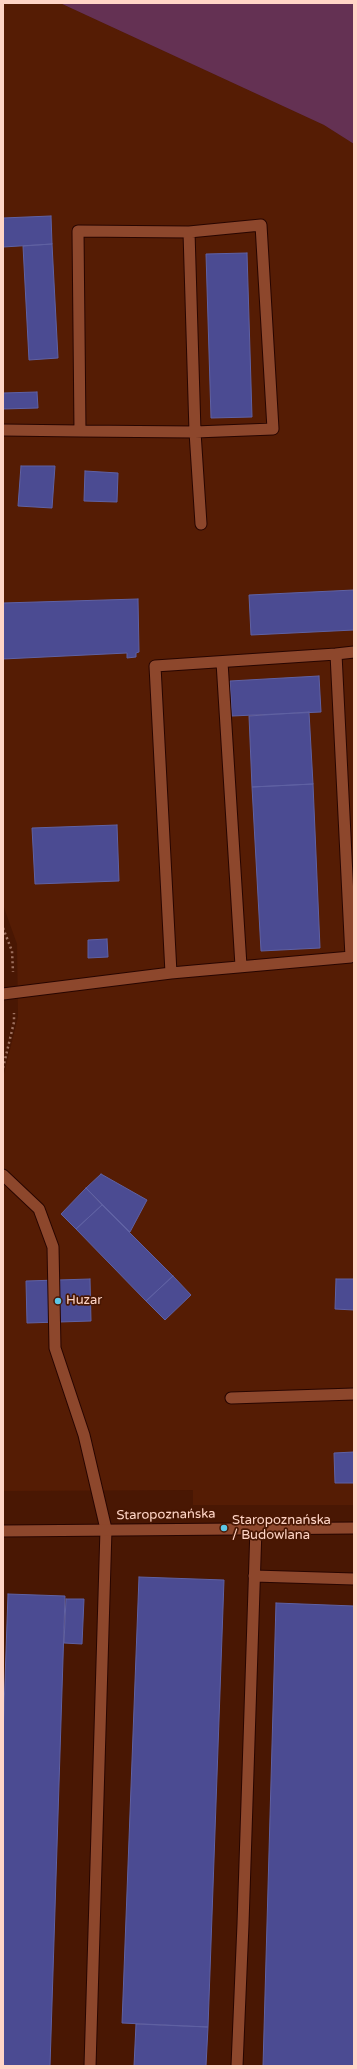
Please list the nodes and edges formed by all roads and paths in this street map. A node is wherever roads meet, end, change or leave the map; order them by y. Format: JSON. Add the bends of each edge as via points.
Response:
{"nodes":[{"id":1,"x":189,"y":232,"type":"junction"},
{"id":2,"x":3,"y":430,"type":"edge"},
{"id":3,"x":80,"y":431,"type":"junction"},
{"id":4,"x":195,"y":432,"type":"junction"},
{"id":5,"x":201,"y":524,"type":"dead end"},
{"id":6,"x":354,"y":652,"type":"edge"},
{"id":7,"x":336,"y":654,"type":"junction"},
{"id":8,"x":222,"y":662,"type":"junction"},
{"id":9,"x":353,"y":962,"type":"edge"},
{"id":10,"x":241,"y":966,"type":"junction"},
{"id":11,"x":171,"y":973,"type":"junction"},
{"id":12,"x":3,"y":994,"type":"edge"},
{"id":13,"x":5,"y":1178,"type":"edge"},
{"id":14,"x":354,"y":1394,"type":"edge"},
{"id":15,"x":231,"y":1398,"type":"dead end"},
{"id":16,"x":256,"y":1528,"type":"junction"},
{"id":17,"x":354,"y":1528,"type":"edge"},
{"id":18,"x":106,"y":1529,"type":"junction"},
{"id":19,"x":3,"y":1531,"type":"edge"},
{"id":20,"x":254,"y":1576,"type":"junction"},
{"id":21,"x":354,"y":1578,"type":"edge"},
{"id":22,"x":90,"y":2066,"type":"edge"},
{"id":23,"x":237,"y":2066,"type":"edge"}],
"edges":[{"from":1,"to":3,"type":"street","via":[[78,231]]},
{"from":1,"to":4,"type":"street"},
{"from":1,"to":4,"type":"street","via":[[260,225],[273,429]]},
{"from":2,"to":3,"type":"street"},
{"from":3,"to":4,"type":"street"},
{"from":4,"to":5,"type":"street"},
{"from":6,"to":7,"type":"street"},
{"from":7,"to":8,"type":"street"},
{"from":7,"to":9,"type":"street"},
{"from":8,"to":10,"type":"street"},
{"from":8,"to":11,"type":"street","via":[[155,666]]},
{"from":9,"to":10,"type":"street"},
{"from":10,"to":11,"type":"street"},
{"from":11,"to":12,"type":"street"},
{"from":13,"to":18,"type":"street","via":[[39,1209],[53,1247],[55,1348],[84,1435]]},
{"from":14,"to":15,"type":"street"},
{"from":16,"to":17,"type":"street","name":"Staropoznańska"},
{"from":16,"to":18,"type":"street","name":"Staropoznańska"},
{"from":16,"to":20,"type":"street"},
{"from":18,"to":19,"type":"street","name":"Staropoznańska"},
{"from":18,"to":22,"type":"street"},
{"from":20,"to":21,"type":"street"},
{"from":20,"to":23,"type":"street","via":[[244,1924]]}]}
